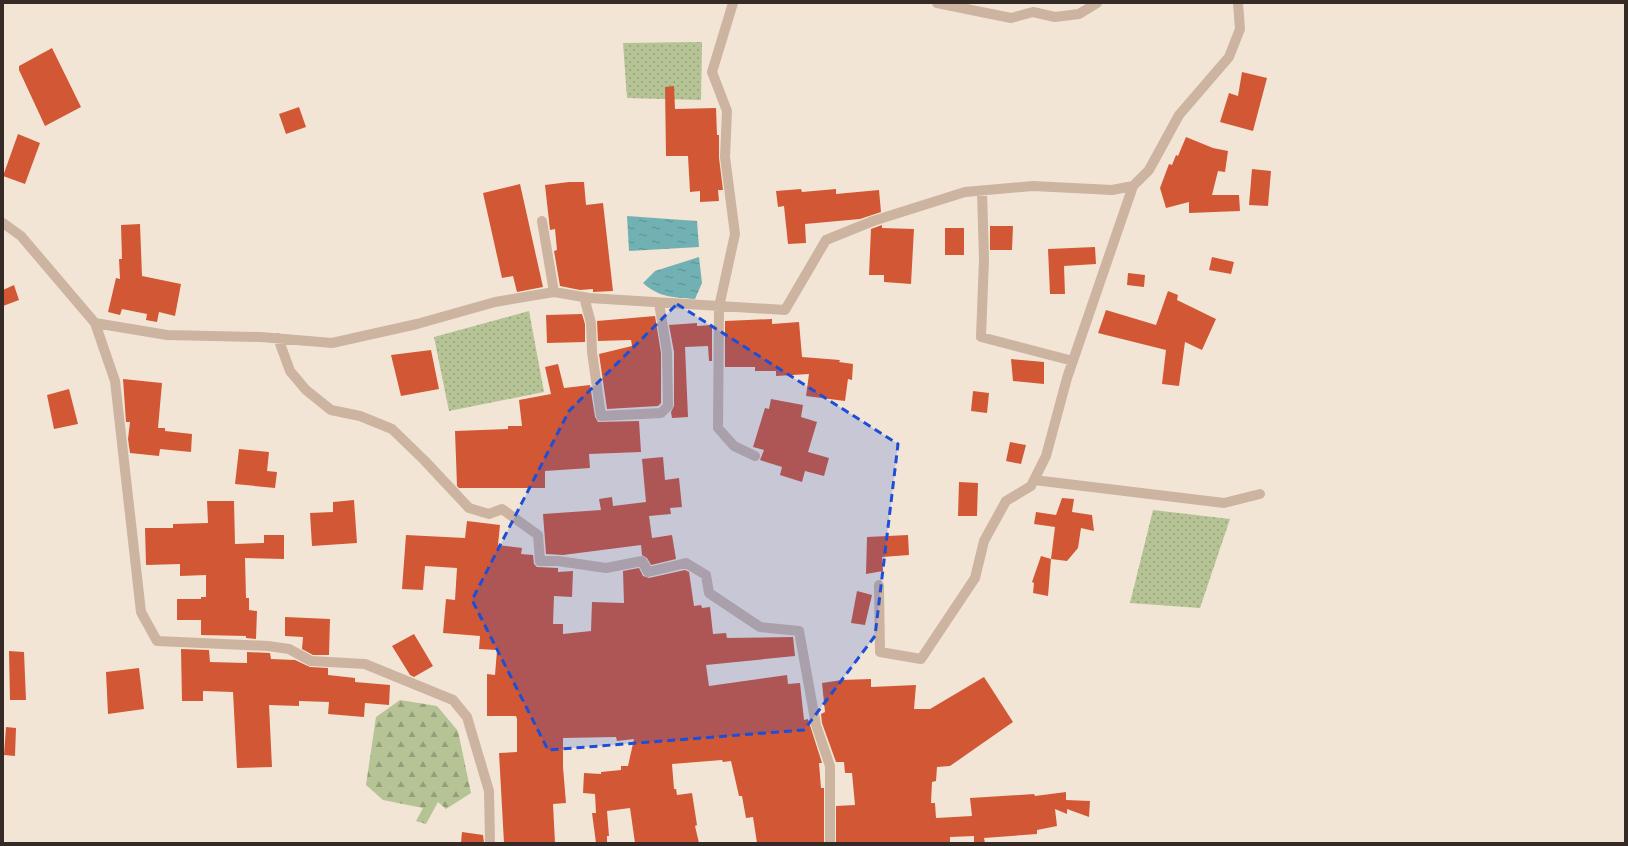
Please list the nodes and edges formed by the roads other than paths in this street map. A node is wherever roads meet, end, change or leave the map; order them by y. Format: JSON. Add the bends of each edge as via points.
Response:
{"nodes":[{"id":1,"x":733,"y":3,"type":"edge"},
{"id":2,"x":937,"y":3,"type":"edge"},
{"id":3,"x":1097,"y":3,"type":"edge"},
{"id":4,"x":1238,"y":3,"type":"edge"},
{"id":5,"x":1133,"y":186,"type":"junction"},
{"id":6,"x":982,"y":191,"type":"junction"},
{"id":7,"x":542,"y":220,"type":"dead end"},
{"id":8,"x":3,"y":223,"type":"edge"},
{"id":9,"x":554,"y":292,"type":"junction"},
{"id":10,"x":584,"y":298,"type":"junction"},
{"id":11,"x":659,"y":303,"type":"junction"},
{"id":12,"x":719,"y":307,"type":"junction"},
{"id":13,"x":95,"y":323,"type":"junction"},
{"id":14,"x":278,"y":338,"type":"junction"},
{"id":15,"x":1073,"y":361,"type":"junction"},
{"id":16,"x":755,"y":456,"type":"dead end"},
{"id":17,"x":1034,"y":480,"type":"junction"},
{"id":18,"x":1260,"y":494,"type":"dead end"},
{"id":19,"x":879,"y":585,"type":"dead end"},
{"id":20,"x":490,"y":843,"type":"edge"},
{"id":21,"x":830,"y":843,"type":"edge"}],
"edges":[{"from":1,"to":12,"type":"street","via":[[712,72],[727,111],[725,157],[735,234]]},
{"from":2,"to":3,"type":"street","via":[[1011,18],[1033,12],[1055,18],[1079,14]]},
{"from":4,"to":5,"type":"street","via":[[1240,29],[1229,57],[1179,115],[1149,170]]},
{"from":5,"to":6,"type":"street","via":[[1112,190],[1033,186]]},
{"from":5,"to":15,"type":"street"},
{"from":6,"to":12,"type":"street","via":[[965,192],[895,214],[826,240],[784,310]]},
{"from":6,"to":15,"type":"street","via":[[984,259],[981,337]]},
{"from":7,"to":9,"type":"street"},
{"from":8,"to":13,"type":"street","via":[[21,236]]},
{"from":9,"to":10,"type":"street"},
{"from":9,"to":14,"type":"street","via":[[495,302],[417,324],[332,343]]},
{"from":10,"to":11,"type":"street"},
{"from":10,"to":11,"type":"street","via":[[591,323],[592,352],[601,416],[662,413],[668,406],[667,352]]},
{"from":11,"to":12,"type":"street"},
{"from":12,"to":16,"type":"street","via":[[718,428],[734,446]]},
{"from":13,"to":14,"type":"street","via":[[167,335]]},
{"from":13,"to":20,"type":"street","via":[[115,382],[141,612],[157,641],[268,646],[289,649],[312,661],[365,664],[454,700],[467,717],[488,791]]},
{"from":14,"to":21,"type":"street","via":[[290,371],[306,390],[331,410],[360,416],[392,429],[469,508],[489,514],[502,509],[538,535],[540,561],[606,568],[642,561],[648,572],[686,563],[706,575],[709,593],[760,627],[799,631],[816,725],[830,766]]},
{"from":15,"to":17,"type":"street","via":[[1046,456]]},
{"from":17,"to":18,"type":"street","via":[[1224,503]]},
{"from":17,"to":19,"type":"street","via":[[1031,486],[1006,502],[984,541],[975,578],[921,659],[880,652]]}]}
